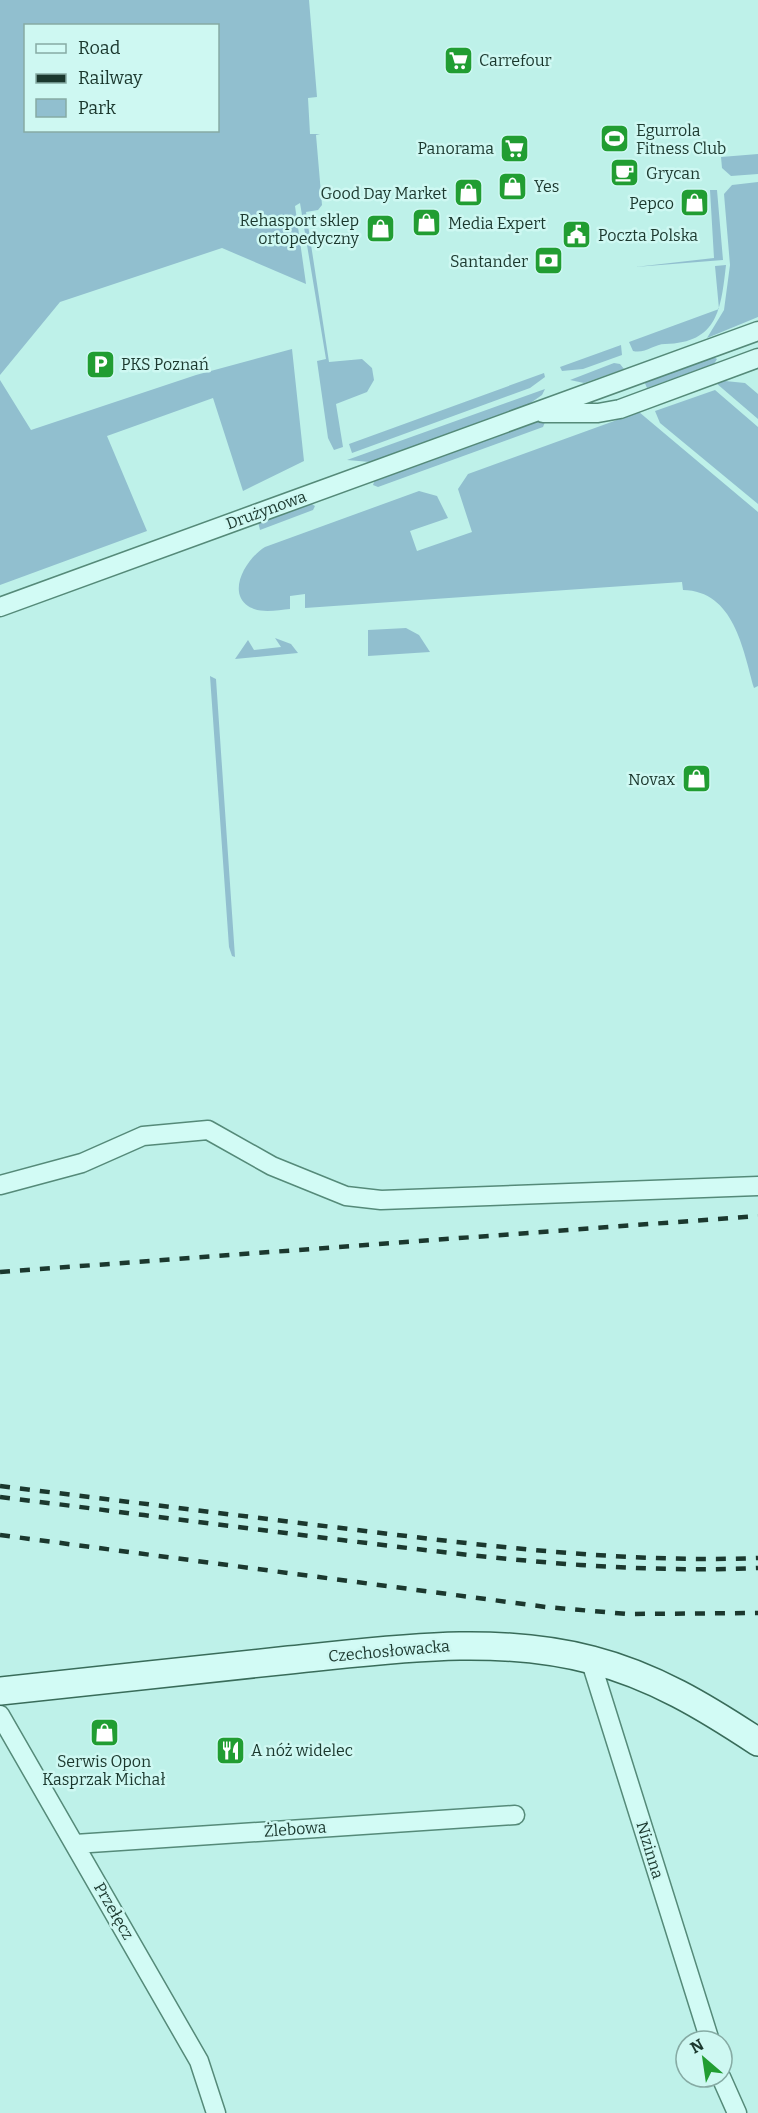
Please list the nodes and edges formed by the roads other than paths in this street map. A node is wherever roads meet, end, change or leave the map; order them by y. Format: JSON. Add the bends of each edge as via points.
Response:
{"nodes":[{"id":1,"x":758,"y":331,"type":"edge"},
{"id":2,"x":758,"y":358,"type":"edge"},
{"id":3,"x":532,"y":412,"type":"junction"},
{"id":4,"x":0,"y":607,"type":"edge"},
{"id":5,"x":0,"y":1185,"type":"edge"},
{"id":6,"x":758,"y":1186,"type":"edge"},
{"id":7,"x":590,"y":1659,"type":"junction"},
{"id":8,"x":0,"y":1691,"type":"edge"},
{"id":9,"x":0,"y":1714,"type":"edge"},
{"id":10,"x":758,"y":1742,"type":"edge"},
{"id":11,"x":516,"y":1815,"type":"dead end"},
{"id":12,"x":75,"y":1844,"type":"junction"},
{"id":13,"x":706,"y":2029,"type":"edge"},
{"id":14,"x":727,"y":2089,"type":"edge"},
{"id":15,"x":216,"y":2113,"type":"edge"},
{"id":16,"x":737,"y":2113,"type":"edge"}],
"edges":[{"from":1,"to":3,"type":"street","name":"Drużynowa"},
{"from":2,"to":3,"type":"street","name":"Drużynowa","via":[[620,409],[575,414]]},
{"from":3,"to":4,"type":"street","name":"Drużynowa"},
{"from":5,"to":6,"type":"street","via":[[82,1163],[143,1136],[208,1130],[272,1166],[346,1196],[381,1200]]},
{"from":7,"to":8,"type":"street","name":"Czechosłowacka","via":[[518,1647],[440,1646]]},
{"from":7,"to":10,"type":"street","name":"Czechosłowacka","via":[[667,1686]]},
{"from":7,"to":13,"type":"street","name":"Nizinna"},
{"from":9,"to":12,"type":"street","name":"Przełęcz"},
{"from":11,"to":12,"type":"street","name":"Żlebowa"},
{"from":12,"to":15,"type":"street","name":"Przełęcz","via":[[200,2061]]},
{"from":14,"to":16,"type":"street"}]}
